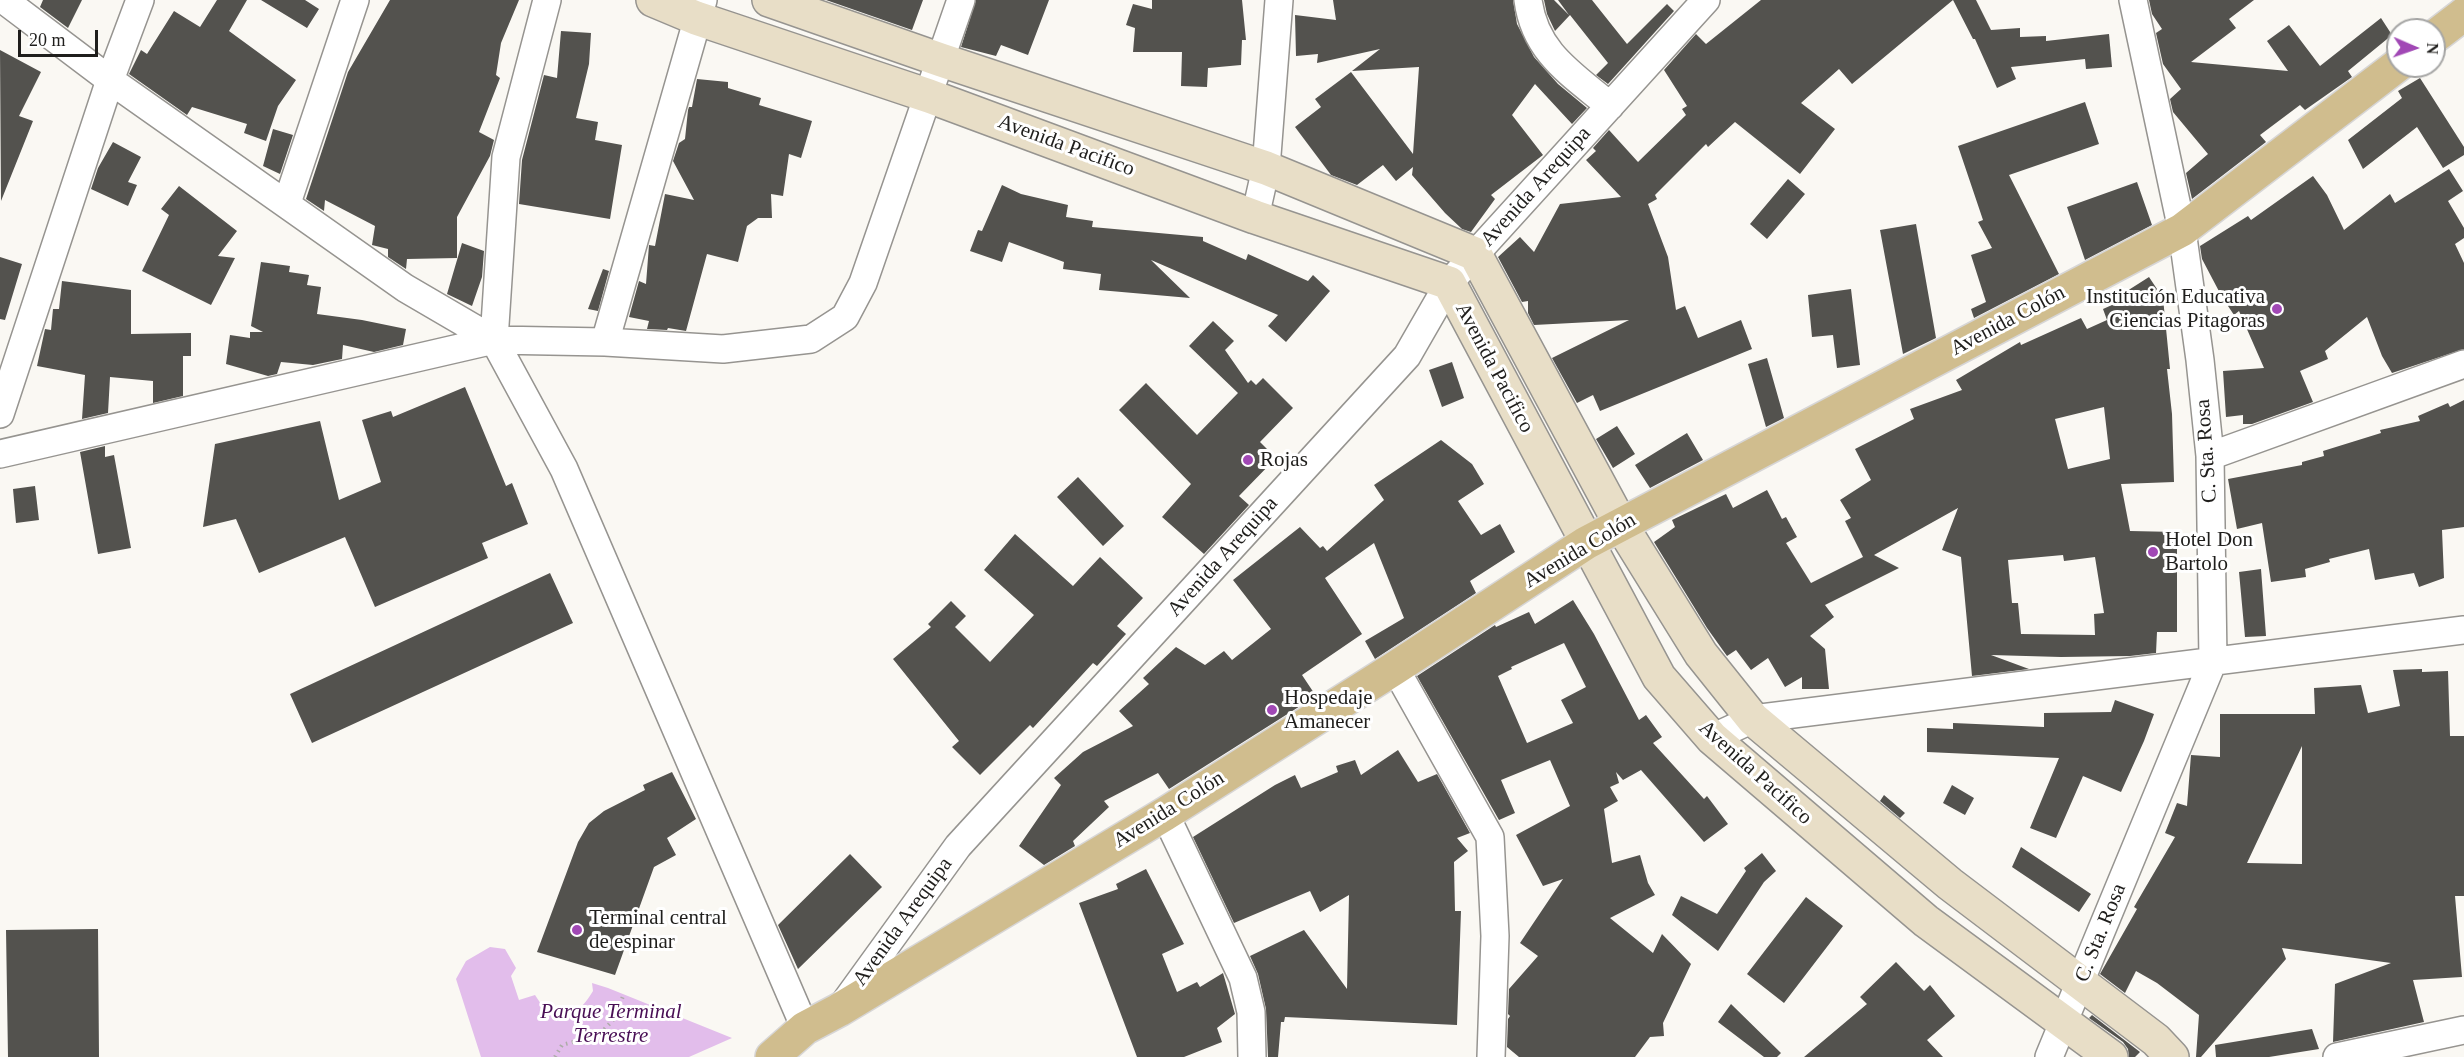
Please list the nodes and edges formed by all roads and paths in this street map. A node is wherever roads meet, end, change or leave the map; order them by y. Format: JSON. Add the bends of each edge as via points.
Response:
{"nodes":[{"id":1,"x":4,"y":0,"type":"edge"},
{"id":2,"x":140,"y":0,"type":"edge"},
{"id":3,"x":355,"y":0,"type":"edge"},
{"id":4,"x":547,"y":0,"type":"edge"},
{"id":5,"x":653,"y":0,"type":"edge"},
{"id":6,"x":769,"y":0,"type":"edge"},
{"id":7,"x":961,"y":0,"type":"edge"},
{"id":8,"x":1279,"y":0,"type":"edge"},
{"id":9,"x":1528,"y":0,"type":"edge"},
{"id":10,"x":1706,"y":0,"type":"edge"},
{"id":11,"x":2133,"y":0,"type":"edge"},
{"id":12,"x":700,"y":9,"type":"edge"},
{"id":13,"x":2464,"y":14,"type":"edge"},
{"id":14,"x":2446,"y":28,"type":"edge"},
{"id":15,"x":941,"y":60,"type":"junction"},
{"id":16,"x":2386,"y":74,"type":"edge"},
{"id":17,"x":110,"y":80,"type":"junction"},
{"id":18,"x":929,"y":96,"type":"junction"},
{"id":19,"x":1610,"y":106,"type":"junction"},
{"id":20,"x":1266,"y":168,"type":"junction"},
{"id":21,"x":288,"y":203,"type":"junction"},
{"id":22,"x":1255,"y":217,"type":"junction"},
{"id":23,"x":2182,"y":230,"type":"junction"},
{"id":24,"x":1475,"y":254,"type":"junction"},
{"id":25,"x":1449,"y":283,"type":"junction"},
{"id":26,"x":494,"y":340,"type":"junction"},
{"id":27,"x":605,"y":342,"type":"junction"},
{"id":28,"x":2464,"y":364,"type":"edge"},
{"id":29,"x":0,"y":414,"type":"edge"},
{"id":30,"x":0,"y":454,"type":"edge"},
{"id":31,"x":2211,"y":456,"type":"junction"},
{"id":32,"x":1621,"y":525,"type":"junction"},
{"id":33,"x":1586,"y":543,"type":"junction"},
{"id":34,"x":2464,"y":630,"type":"edge"},
{"id":35,"x":2212,"y":661,"type":"junction"},
{"id":36,"x":1395,"y":668,"type":"junction"},
{"id":37,"x":1753,"y":719,"type":"junction"},
{"id":38,"x":1712,"y":738,"type":"junction"},
{"id":39,"x":1165,"y":814,"type":"junction"},
{"id":40,"x":1950,"y":884,"type":"junction"},
{"id":41,"x":1926,"y":921,"type":"junction"},
{"id":42,"x":2081,"y":982,"type":"junction"},
{"id":43,"x":624,"y":994,"type":"dead end"},
{"id":44,"x":839,"y":1010,"type":"junction"},
{"id":45,"x":805,"y":1028,"type":"junction"},
{"id":46,"x":2464,"y":1030,"type":"edge"},
{"id":47,"x":2055,"y":1047,"type":"edge"},
{"id":48,"x":555,"y":1057,"type":"edge"},
{"id":49,"x":772,"y":1057,"type":"edge"},
{"id":50,"x":1252,"y":1057,"type":"edge"},
{"id":51,"x":1491,"y":1057,"type":"edge"},
{"id":52,"x":2111,"y":1057,"type":"edge"},
{"id":53,"x":2172,"y":1057,"type":"edge"},
{"id":54,"x":2337,"y":1057,"type":"edge"}],
"edges":[{"from":1,"to":17,"type":"street"},
{"from":2,"to":17,"type":"street"},
{"from":3,"to":21,"type":"street"},
{"from":4,"to":26,"type":"street","via":[[506,158]]},
{"from":5,"to":12,"type":"main road","name":"Avenida Pacifico"},
{"from":6,"to":15,"type":"main road","name":"Avenida Pacifico"},
{"from":7,"to":15,"type":"street"},
{"from":8,"to":20,"type":"street"},
{"from":9,"to":19,"type":"street","via":[[1542,44]]},
{"from":10,"to":19,"type":"street","name":"Avenida Arequipa"},
{"from":11,"to":23,"type":"street","name":"C. Sta. Rosa"},
{"from":12,"to":18,"type":"main road","name":"Avenida Pacifico"},
{"from":12,"to":27,"type":"street"},
{"from":13,"to":14,"type":"main road"},
{"from":15,"to":18,"type":"street"},
{"from":15,"to":20,"type":"main road","name":"Avenida Pacifico"},
{"from":16,"to":23,"type":"main road","name":"Avenida Colón"},
{"from":17,"to":21,"type":"street"},
{"from":17,"to":29,"type":"street"},
{"from":18,"to":22,"type":"main road","name":"Avenida Pacifico"},
{"from":18,"to":27,"type":"street","via":[[862,283],[845,317],[811,339],[723,349]]},
{"from":19,"to":24,"type":"street","name":"Avenida Arequipa"},
{"from":20,"to":22,"type":"street"},
{"from":20,"to":24,"type":"main road","name":"Avenida Pacifico"},
{"from":21,"to":26,"type":"street","via":[[405,288]]},
{"from":22,"to":25,"type":"main road","name":"Avenida Pacifico"},
{"from":23,"to":31,"type":"street","name":"C. Sta. Rosa"},
{"from":23,"to":32,"type":"main road","name":"Avenida Colón"},
{"from":24,"to":25,"type":"street","name":"Avenida Arequipa"},
{"from":24,"to":32,"type":"main road","name":"Avenida Pacifico"},
{"from":25,"to":33,"type":"main road","name":"Avenida Pacifico"},
{"from":25,"to":44,"type":"street","name":"Avenida Arequipa","via":[[1407,356],[958,846]]},
{"from":26,"to":27,"type":"street"},
{"from":26,"to":30,"type":"street"},
{"from":26,"to":45,"type":"street","via":[[564,469]]},
{"from":28,"to":31,"type":"street"},
{"from":31,"to":35,"type":"street","name":"C. Sta. Rosa"},
{"from":32,"to":33,"type":"main road","name":"Avenida Colón"},
{"from":32,"to":37,"type":"main road","name":"Avenida Pacifico","via":[[1701,654]]},
{"from":33,"to":36,"type":"main road","name":"Avenida Colón"},
{"from":33,"to":38,"type":"main road","name":"Avenida Pacifico","via":[[1659,676]]},
{"from":34,"to":35,"type":"street"},
{"from":35,"to":37,"type":"street"},
{"from":35,"to":42,"type":"street","name":"C. Sta. Rosa"},
{"from":36,"to":39,"type":"main road","name":"Avenida Colón"},
{"from":36,"to":51,"type":"street","via":[[1490,837],[1495,936]]},
{"from":37,"to":38,"type":"street"},
{"from":37,"to":40,"type":"main road","name":"Avenida Pacifico"},
{"from":38,"to":41,"type":"main road","name":"Avenida Pacifico"},
{"from":39,"to":44,"type":"main road","name":"Avenida Colón"},
{"from":39,"to":50,"type":"street","via":[[1243,978],[1251,1012]]},
{"from":40,"to":41,"type":"main road"},
{"from":40,"to":42,"type":"main road","name":"Avenida Pacifico"},
{"from":41,"to":47,"type":"main road","name":"Avenida Pacifico"},
{"from":42,"to":47,"type":"street","name":"C. Sta. Rosa"},
{"from":42,"to":53,"type":"main road","name":"Avenida Pacifico"},
{"from":43,"to":48,"type":"path","via":[[613,1020],[599,1035],[562,1045]]},
{"from":44,"to":45,"type":"main road","name":"Avenida Colón"},
{"from":45,"to":49,"type":"main road","name":"Avenida Colón"},
{"from":46,"to":54,"type":"street"},
{"from":47,"to":52,"type":"main road","name":"Avenida Pacifico"}]}
